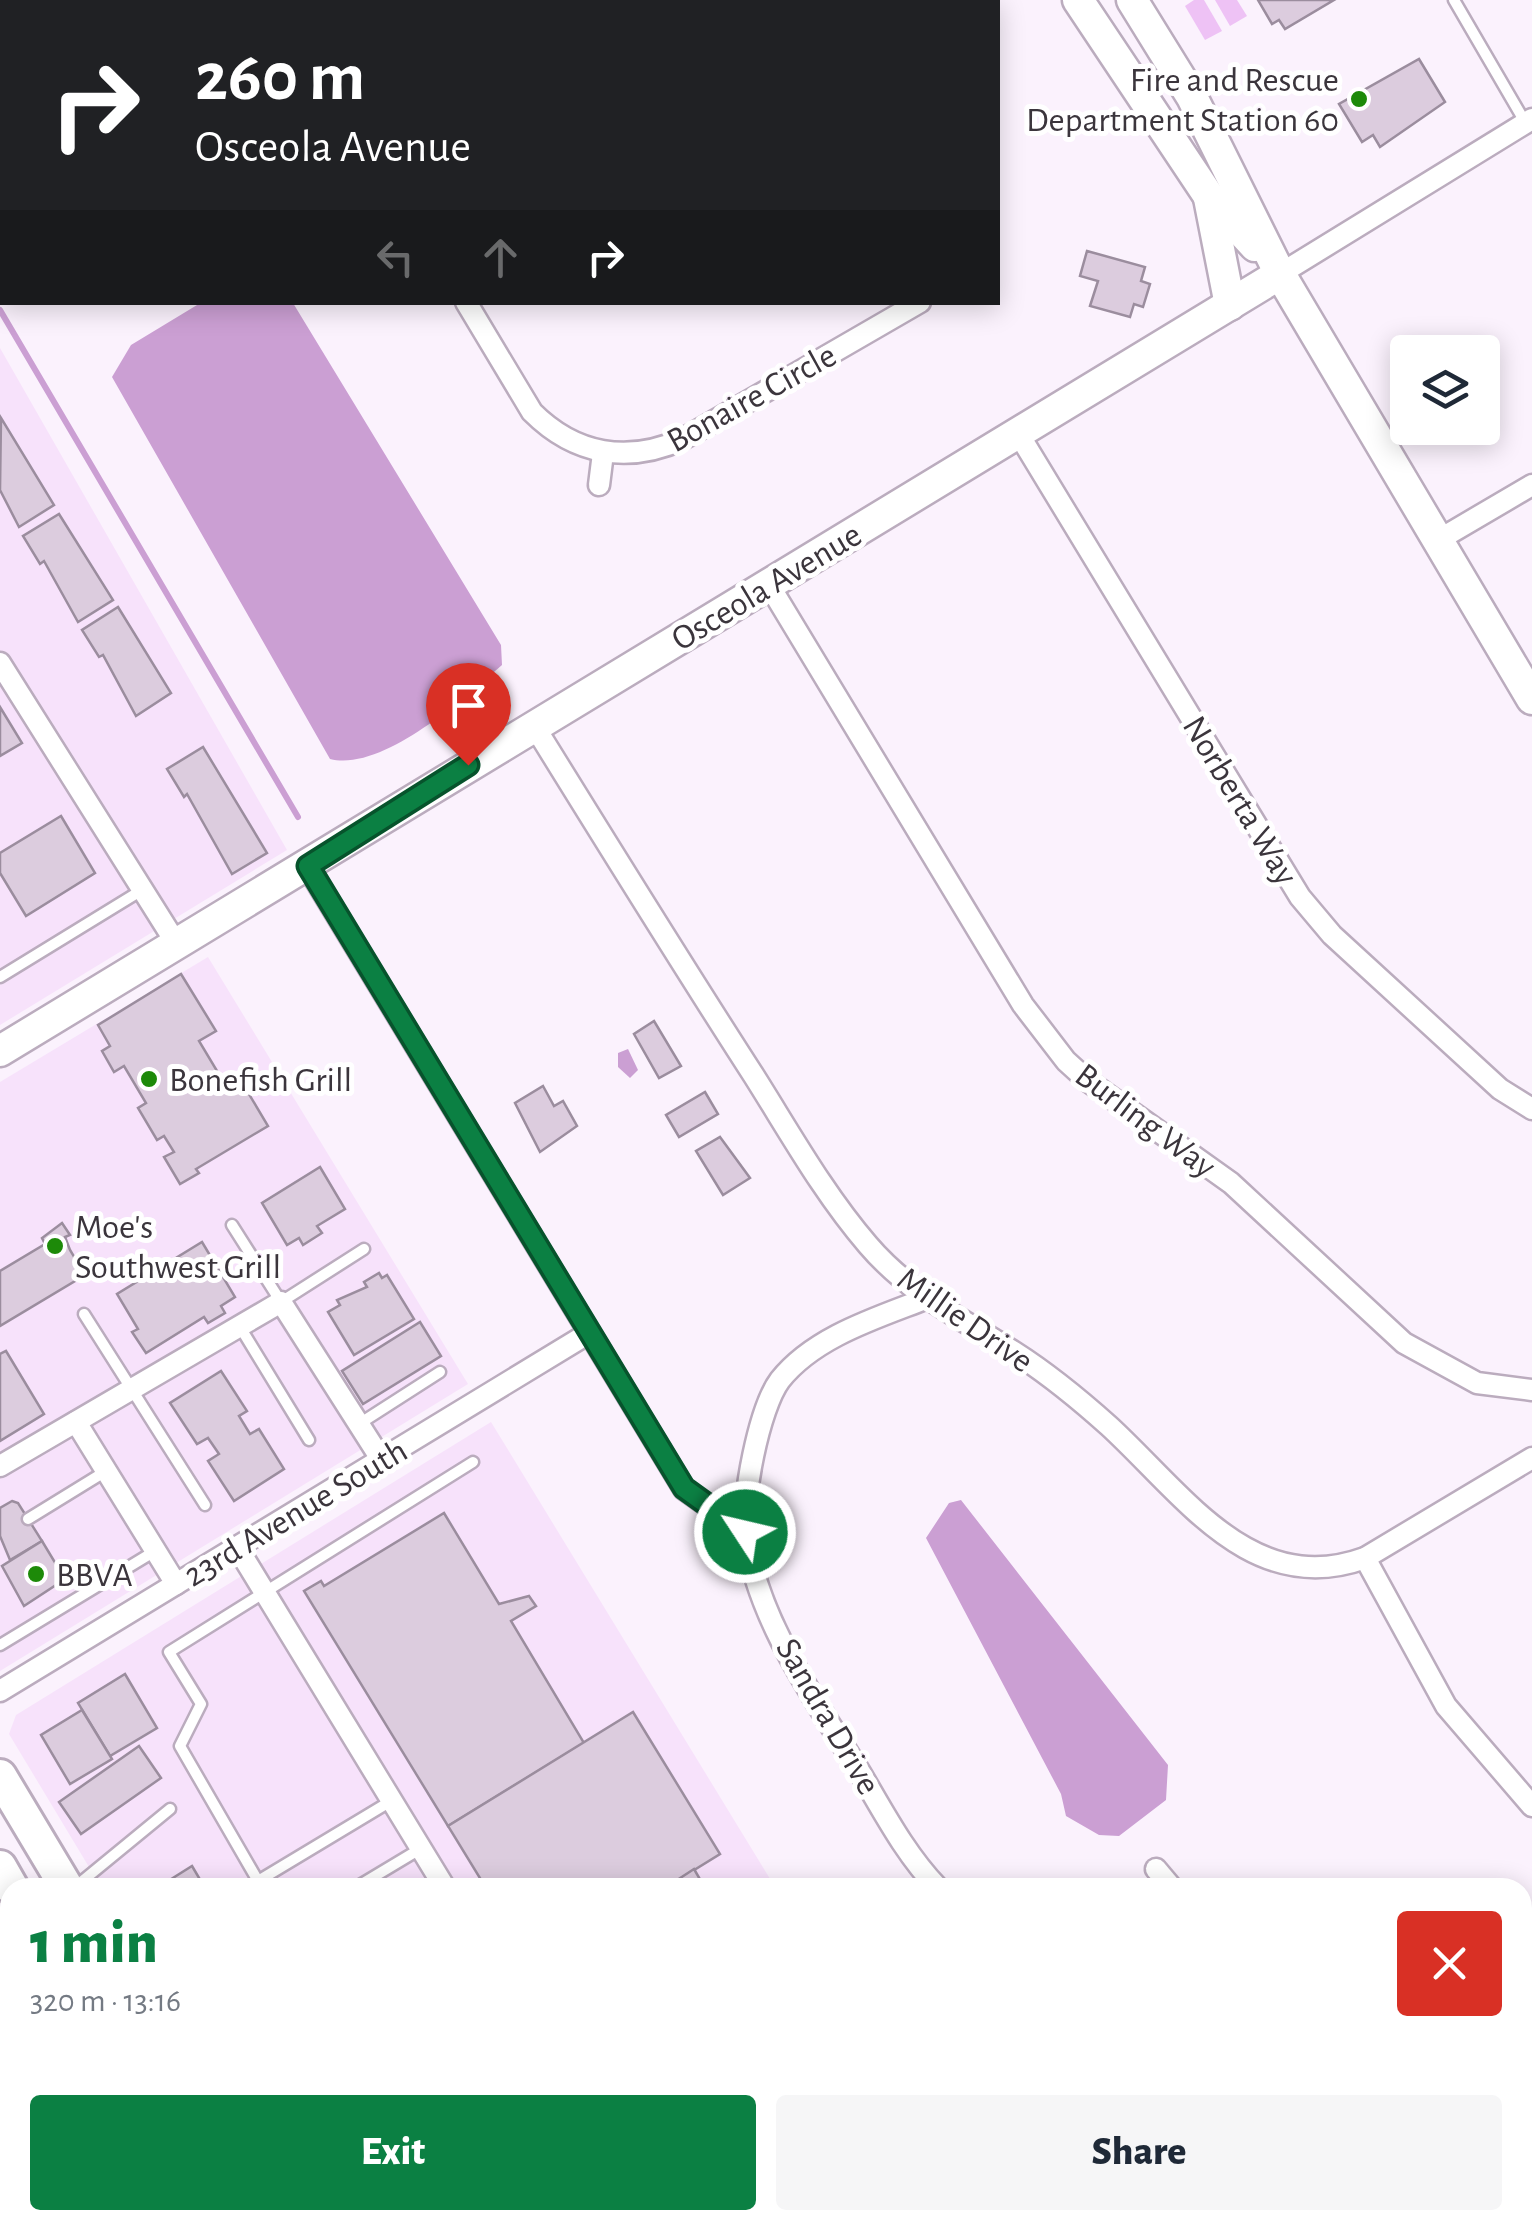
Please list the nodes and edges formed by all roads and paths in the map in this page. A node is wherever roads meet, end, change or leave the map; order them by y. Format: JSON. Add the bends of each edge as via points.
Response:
{"nodes":[{"id":1,"x":1078,"y":0,"type":"edge"},
{"id":2,"x":1132,"y":0,"type":"edge"},
{"id":3,"x":1454,"y":0,"type":"edge"},
{"id":4,"x":1529,"y":121,"type":"edge"},
{"id":5,"x":1208,"y":195,"type":"junction"},
{"id":6,"x":1280,"y":274,"type":"junction"},
{"id":7,"x":468,"y":305,"type":"edge"},
{"id":8,"x":915,"y":305,"type":"edge"},
{"id":9,"x":1230,"y":305,"type":"junction"},
{"id":10,"x":1018,"y":433,"type":"junction"},
{"id":11,"x":603,"y":453,"type":"junction"},
{"id":12,"x":599,"y":485,"type":"dead end"},
{"id":13,"x":1532,"y":485,"type":"edge"},
{"id":14,"x":1435,"y":542,"type":"junction"},
{"id":15,"x":770,"y":585,"type":"junction"},
{"id":16,"x":0,"y":663,"type":"edge"},
{"id":17,"x":1532,"y":698,"type":"edge"},
{"id":18,"x":532,"y":724,"type":"junction"},
{"id":19,"x":308,"y":866,"type":"junction"},
{"id":20,"x":143,"y":890,"type":"junction"},
{"id":21,"x":176,"y":943,"type":"junction"},
{"id":22,"x":0,"y":977,"type":"edge"},
{"id":23,"x":0,"y":1051,"type":"edge"},
{"id":24,"x":1532,"y":1109,"type":"edge"},
{"id":25,"x":232,"y":1225,"type":"dead end"},
{"id":26,"x":364,"y":1250,"type":"dead end"},
{"id":27,"x":925,"y":1299,"type":"junction"},
{"id":28,"x":281,"y":1302,"type":"junction"},
{"id":29,"x":84,"y":1314,"type":"dead end"},
{"id":30,"x":239,"y":1326,"type":"junction"},
{"id":31,"x":589,"y":1333,"type":"junction"},
{"id":32,"x":440,"y":1372,"type":"dead end"},
{"id":33,"x":131,"y":1389,"type":"junction"},
{"id":34,"x":1532,"y":1390,"type":"edge"},
{"id":35,"x":76,"y":1422,"type":"junction"},
{"id":36,"x":358,"y":1424,"type":"junction"},
{"id":37,"x":309,"y":1440,"type":"dead end"},
{"id":38,"x":1532,"y":1458,"type":"edge"},
{"id":39,"x":381,"y":1460,"type":"junction"},
{"id":40,"x":473,"y":1462,"type":"dead end"},
{"id":41,"x":0,"y":1466,"type":"edge"},
{"id":42,"x":106,"y":1471,"type":"junction"},
{"id":43,"x":204,"y":1506,"type":"dead end"},
{"id":44,"x":28,"y":1519,"type":"dead end"},
{"id":45,"x":745,"y":1532,"type":"junction"},
{"id":46,"x":237,"y":1547,"type":"junction"},
{"id":47,"x":155,"y":1552,"type":"junction"},
{"id":48,"x":1365,"y":1558,"type":"junction"},
{"id":49,"x":176,"y":1584,"type":"junction"},
{"id":50,"x":266,"y":1594,"type":"junction"},
{"id":51,"x":0,"y":1644,"type":"edge"},
{"id":52,"x":0,"y":1691,"type":"edge"},
{"id":53,"x":0,"y":1776,"type":"edge"},
{"id":54,"x":392,"y":1801,"type":"junction"},
{"id":55,"x":1532,"y":1806,"type":"edge"},
{"id":56,"x":170,"y":1809,"type":"dead end"},
{"id":57,"x":421,"y":1848,"type":"junction"},
{"id":58,"x":1156,"y":1869,"type":"dead end"},
{"id":59,"x":65,"y":1878,"type":"edge"},
{"id":60,"x":84,"y":1878,"type":"edge"},
{"id":61,"x":257,"y":1878,"type":"edge"},
{"id":62,"x":270,"y":1878,"type":"edge"},
{"id":63,"x":372,"y":1878,"type":"edge"},
{"id":64,"x":439,"y":1878,"type":"edge"},
{"id":65,"x":930,"y":1878,"type":"edge"},
{"id":66,"x":1164,"y":1878,"type":"edge"}],
"edges":[{"from":1,"to":5,"type":"street"},
{"from":2,"to":6,"type":"street","via":[[1192,97]]},
{"from":3,"to":4,"type":"lane"},
{"from":4,"to":6,"type":"street","name":"Osceola Avenue"},
{"from":5,"to":6,"type":"street"},
{"from":5,"to":9,"type":"street"},
{"from":6,"to":9,"type":"street","name":"Osceola Avenue"},
{"from":6,"to":14,"type":"street"},
{"from":7,"to":11,"type":"street","name":"Bonaire Circle","via":[[532,412],[564,439]]},
{"from":8,"to":11,"type":"street","name":"Bonaire Circle","via":[[674,443],[644,453]]},
{"from":9,"to":10,"type":"street","name":"Osceola Avenue"},
{"from":10,"to":15,"type":"street","name":"Osceola Avenue"},
{"from":10,"to":24,"type":"street","name":"Norberta Way","via":[[1300,897],[1332,936],[1500,1089]]},
{"from":11,"to":12,"type":"street"},
{"from":13,"to":14,"type":"street"},
{"from":14,"to":17,"type":"street"},
{"from":15,"to":18,"type":"street","name":"Osceola Avenue"},
{"from":15,"to":34,"type":"street","name":"Burling Way","via":[[1023,1005],[1066,1061],[1231,1183],[1404,1343],[1477,1384]]},
{"from":16,"to":20,"type":"street"},
{"from":18,"to":19,"type":"street","name":"Osceola Avenue"},
{"from":18,"to":27,"type":"street","name":"Millie Drive","via":[[836,1204]]},
{"from":19,"to":21,"type":"street","name":"Osceola Avenue"},
{"from":19,"to":31,"type":"street"},
{"from":20,"to":21,"type":"street"},
{"from":20,"to":22,"type":"lane"},
{"from":21,"to":23,"type":"street","name":"Osceola Avenue"},
{"from":25,"to":28,"type":"lane"},
{"from":26,"to":28,"type":"lane"},
{"from":27,"to":45,"type":"street","name":"Sandra Drive","via":[[844,1334],[778,1383],[758,1434]]},
{"from":27,"to":48,"type":"street","name":"Millie Drive","via":[[1064,1389],[1256,1556],[1318,1570]]},
{"from":28,"to":30,"type":"street"},
{"from":28,"to":36,"type":"street"},
{"from":29,"to":33,"type":"lane"},
{"from":30,"to":33,"type":"street"},
{"from":30,"to":37,"type":"lane"},
{"from":31,"to":39,"type":"street","name":"23rd Avenue South"},
{"from":31,"to":45,"type":"street","via":[[684,1488]]},
{"from":32,"to":36,"type":"lane"},
{"from":33,"to":35,"type":"street"},
{"from":33,"to":43,"type":"lane"},
{"from":35,"to":41,"type":"street"},
{"from":35,"to":42,"type":"street"},
{"from":36,"to":39,"type":"street"},
{"from":38,"to":48,"type":"street","name":"Millie Drive"},
{"from":39,"to":46,"type":"street","name":"23rd Avenue South"},
{"from":40,"to":50,"type":"lane"},
{"from":42,"to":44,"type":"lane"},
{"from":42,"to":47,"type":"street"},
{"from":45,"to":65,"type":"street","name":"Sandra Drive","via":[[768,1608],[808,1686]]},
{"from":46,"to":49,"type":"street","name":"23rd Avenue South"},
{"from":46,"to":50,"type":"street"},
{"from":47,"to":49,"type":"street"},
{"from":47,"to":51,"type":"lane"},
{"from":48,"to":55,"type":"street","via":[[1446,1706]]},
{"from":49,"to":52,"type":"street","name":"23rd Avenue South"},
{"from":50,"to":54,"type":"street"},
{"from":50,"to":61,"type":"lane","via":[[170,1652],[201,1704],[180,1746]]},
{"from":53,"to":59,"type":"main road"},
{"from":54,"to":57,"type":"street"},
{"from":54,"to":62,"type":"lane"},
{"from":56,"to":60,"type":"lane"},
{"from":57,"to":63,"type":"lane"},
{"from":57,"to":64,"type":"street"},
{"from":58,"to":66,"type":"street"}]}
